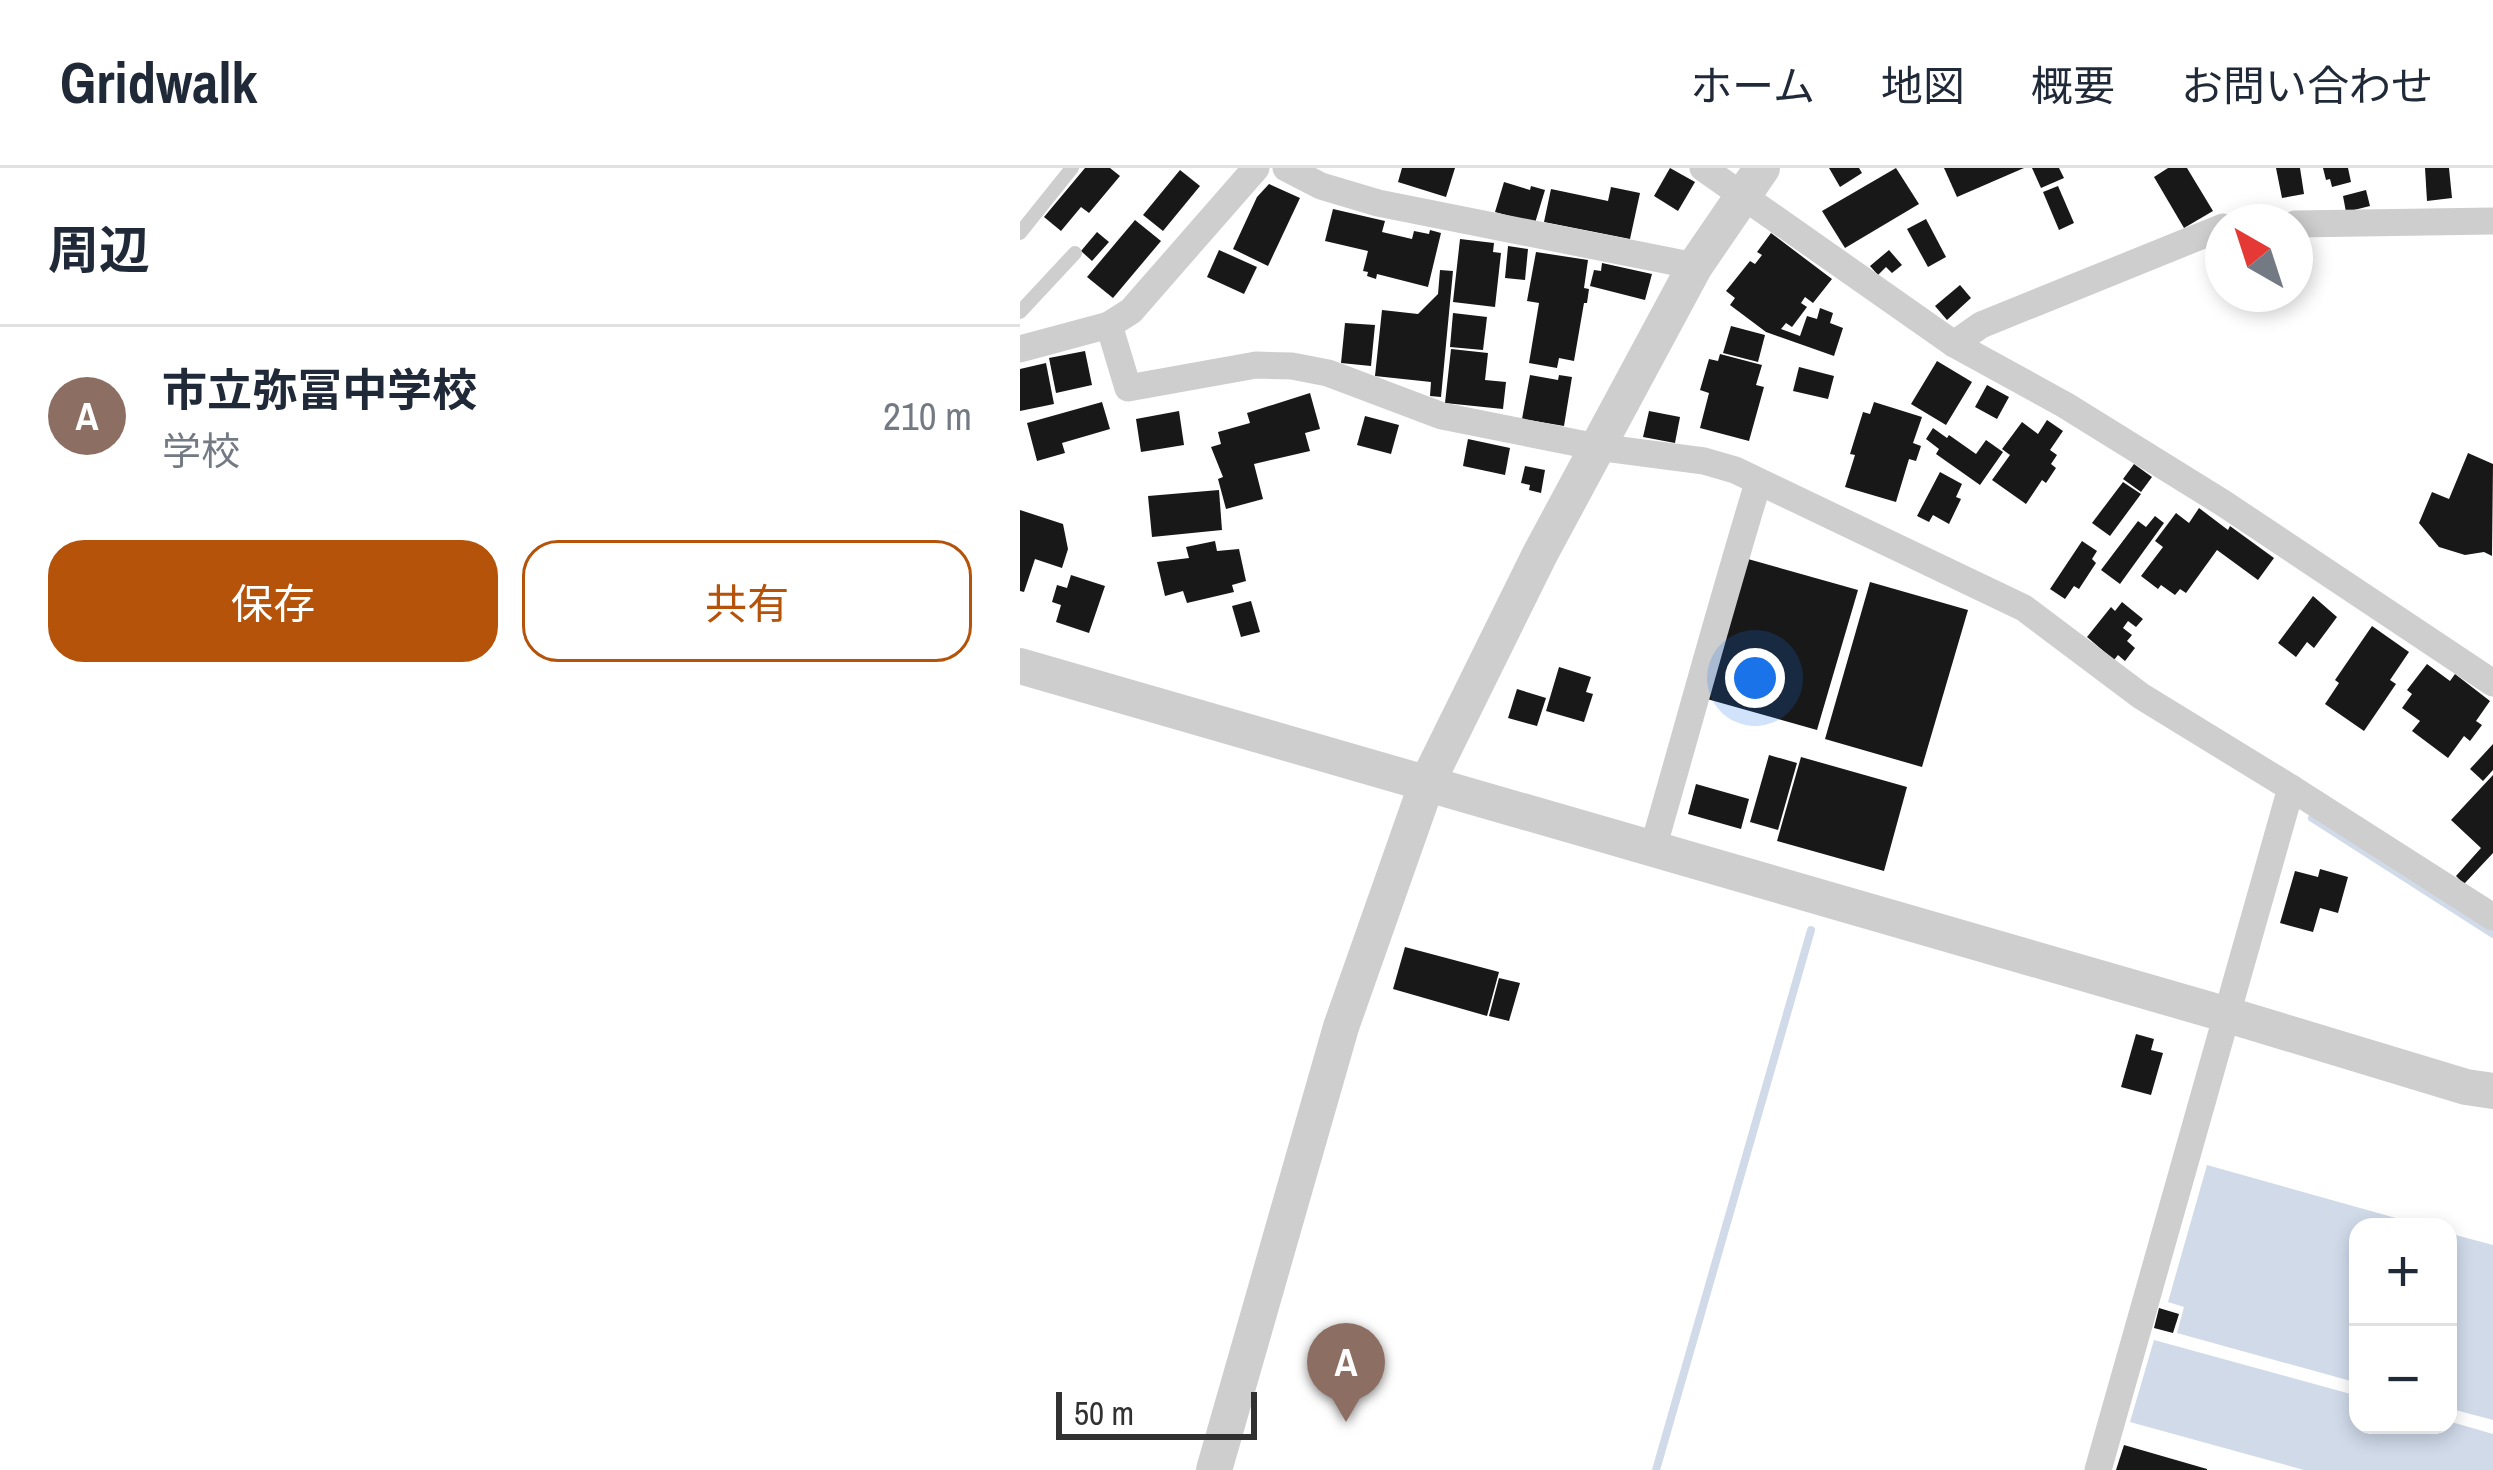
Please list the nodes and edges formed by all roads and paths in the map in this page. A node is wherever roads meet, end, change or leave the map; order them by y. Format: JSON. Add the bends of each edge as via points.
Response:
{"nodes":[{"id":1,"x":1072,"y":168,"type":"edge"},
{"id":2,"x":1286,"y":168,"type":"edge"},
{"id":3,"x":1703,"y":168,"type":"edge"},
{"id":4,"x":1252,"y":169,"type":"edge"},
{"id":5,"x":1752,"y":182,"type":"edge"},
{"id":6,"x":2493,"y":220,"type":"edge"},
{"id":7,"x":2313,"y":224,"type":"edge"},
{"id":8,"x":1020,"y":233,"type":"edge"},
{"id":9,"x":2205,"y":234,"type":"edge"},
{"id":10,"x":1075,"y":253,"type":"dead end"},
{"id":11,"x":1695,"y":266,"type":"junction"},
{"id":12,"x":1020,"y":312,"type":"edge"},
{"id":13,"x":1109,"y":325,"type":"junction"},
{"id":14,"x":1954,"y":344,"type":"junction"},
{"id":15,"x":1020,"y":349,"type":"edge"},
{"id":16,"x":1597,"y":447,"type":"junction"},
{"id":17,"x":1758,"y":483,"type":"junction"},
{"id":18,"x":1020,"y":666,"type":"edge"},
{"id":19,"x":2493,"y":682,"type":"edge"},
{"id":20,"x":1427,"y":783,"type":"junction"},
{"id":21,"x":2291,"y":788,"type":"junction"},
{"id":22,"x":1653,"y":848,"type":"junction"},
{"id":23,"x":2493,"y":917,"type":"edge"},
{"id":24,"x":2228,"y":1015,"type":"junction"},
{"id":25,"x":2493,"y":1090,"type":"edge"},
{"id":26,"x":1214,"y":1470,"type":"edge"},
{"id":27,"x":2098,"y":1470,"type":"edge"}],
"edges":[{"from":1,"to":8,"type":"lane"},
{"from":2,"to":11,"type":"street","via":[[1378,203]]},
{"from":3,"to":5,"type":"street"},
{"from":4,"to":13,"type":"street","via":[[1131,311]]},
{"from":5,"to":11,"type":"street"},
{"from":5,"to":14,"type":"street"},
{"from":6,"to":7,"type":"street"},
{"from":9,"to":14,"type":"street","via":[[1981,325]]},
{"from":10,"to":12,"type":"lane"},
{"from":11,"to":16,"type":"street"},
{"from":13,"to":15,"type":"street"},
{"from":13,"to":16,"type":"street","via":[[1128,388],[1292,366],[1442,416]]},
{"from":14,"to":19,"type":"street","via":[[2223,503]]},
{"from":16,"to":17,"type":"street","via":[[1705,461]]},
{"from":16,"to":20,"type":"street"},
{"from":17,"to":21,"type":"street","via":[[2024,608],[2141,696]]},
{"from":17,"to":22,"type":"street"},
{"from":18,"to":20,"type":"street"},
{"from":20,"to":22,"type":"street"},
{"from":20,"to":26,"type":"street","via":[[1341,1027]]},
{"from":21,"to":23,"type":"street"},
{"from":21,"to":24,"type":"street"},
{"from":22,"to":24,"type":"street"},
{"from":24,"to":25,"type":"street"},
{"from":24,"to":27,"type":"street"}]}
